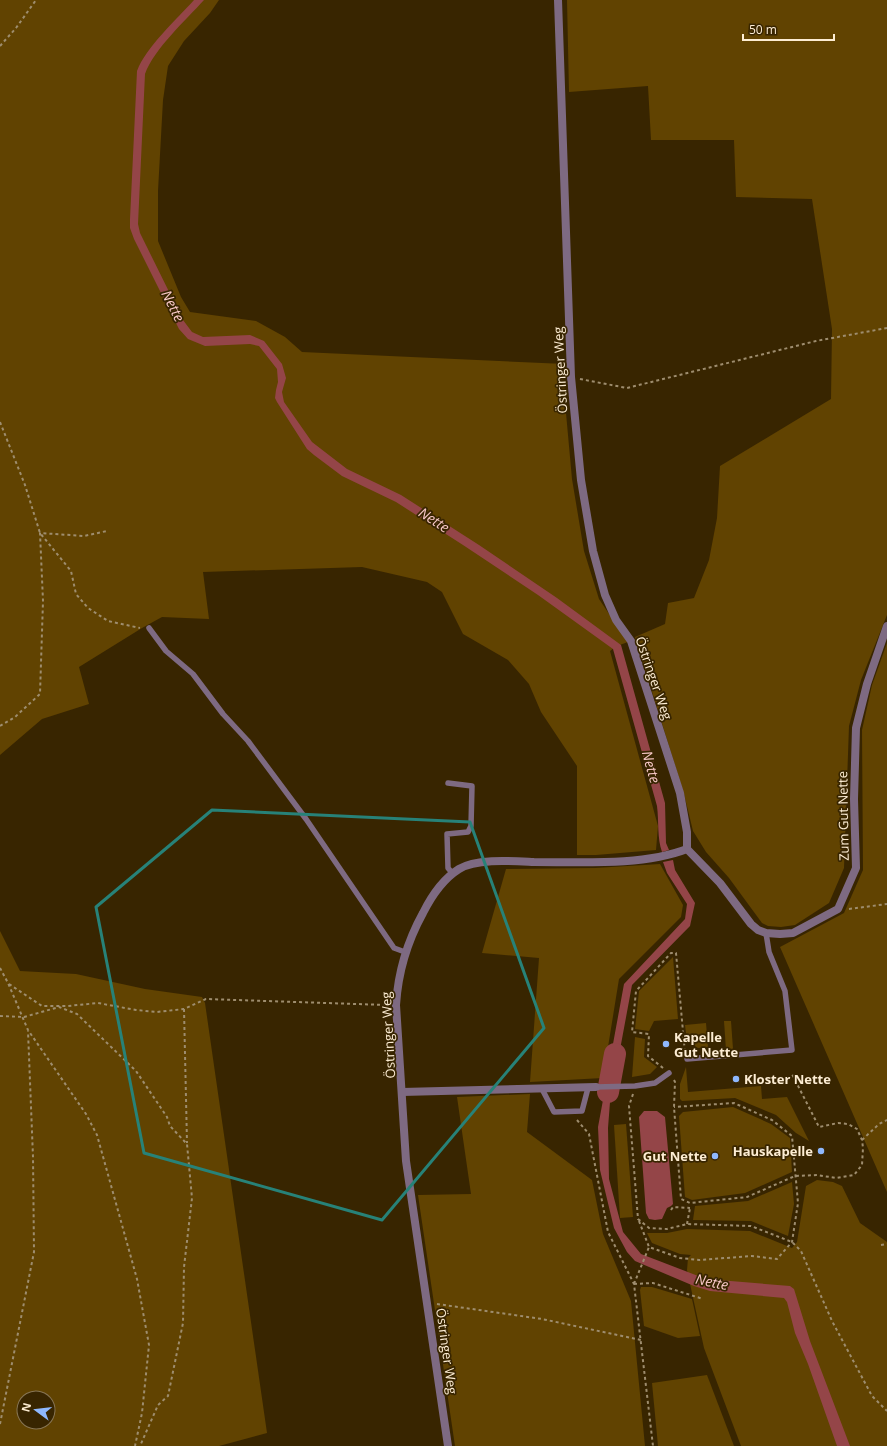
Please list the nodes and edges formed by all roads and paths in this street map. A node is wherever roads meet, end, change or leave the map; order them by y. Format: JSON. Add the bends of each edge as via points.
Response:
{"nodes":[{"id":1,"x":36,"y":0,"type":"edge"},
{"id":2,"x":558,"y":0,"type":"edge"},
{"id":3,"x":0,"y":46,"type":"edge"},
{"id":4,"x":887,"y":328,"type":"edge"},
{"id":5,"x":571,"y":377,"type":"junction"},
{"id":6,"x":0,"y":422,"type":"edge"},
{"id":7,"x":107,"y":531,"type":"dead end"},
{"id":8,"x":40,"y":533,"type":"junction"},
{"id":9,"x":887,"y":626,"type":"edge"},
{"id":10,"x":149,"y":628,"type":"joint"},
{"id":11,"x":0,"y":726,"type":"edge"},
{"id":12,"x":448,"y":783,"type":"dead end"},
{"id":13,"x":687,"y":849,"type":"junction"},
{"id":14,"x":453,"y":874,"type":"junction"},
{"id":15,"x":887,"y":904,"type":"edge"},
{"id":16,"x":838,"y":909,"type":"junction"},
{"id":17,"x":766,"y":933,"type":"junction"},
{"id":18,"x":405,"y":952,"type":"junction"},
{"id":19,"x":0,"y":968,"type":"edge"},
{"id":20,"x":8,"y":983,"type":"junction"},
{"id":21,"x":396,"y":1006,"type":"junction"},
{"id":22,"x":184,"y":1009,"type":"junction"},
{"id":23,"x":0,"y":1016,"type":"edge"},
{"id":24,"x":24,"y":1017,"type":"junction"},
{"id":25,"x":28,"y":1030,"type":"junction"},
{"id":26,"x":687,"y":1059,"type":"joint"},
{"id":27,"x":669,"y":1073,"type":"junction"},
{"id":28,"x":792,"y":1074,"type":"dead end"},
{"id":29,"x":635,"y":1086,"type":"junction"},
{"id":30,"x":592,"y":1088,"type":"junction"},
{"id":31,"x":542,"y":1089,"type":"junction"},
{"id":32,"x":402,"y":1092,"type":"junction"},
{"id":33,"x":674,"y":1107,"type":"junction"},
{"id":34,"x":570,"y":1111,"type":"junction"},
{"id":35,"x":887,"y":1120,"type":"edge"},
{"id":36,"x":862,"y":1140,"type":"junction"},
{"id":37,"x":187,"y":1144,"type":"junction"},
{"id":38,"x":795,"y":1176,"type":"junction"},
{"id":39,"x":690,"y":1203,"type":"junction"},
{"id":40,"x":690,"y":1208,"type":"junction"},
{"id":41,"x":671,"y":1210,"type":"dead end"},
{"id":42,"x":638,"y":1219,"type":"junction"},
{"id":43,"x":688,"y":1224,"type":"junction"},
{"id":44,"x":792,"y":1242,"type":"junction"},
{"id":45,"x":887,"y":1244,"type":"edge"},
{"id":46,"x":881,"y":1246,"type":"dead end"},
{"id":47,"x":649,"y":1247,"type":"junction"},
{"id":48,"x":634,"y":1284,"type":"junction"},
{"id":49,"x":704,"y":1299,"type":"dead end"},
{"id":50,"x":428,"y":1303,"type":"junction"},
{"id":51,"x":641,"y":1340,"type":"junction"},
{"id":52,"x":887,"y":1411,"type":"edge"},
{"id":53,"x":0,"y":1424,"type":"edge"},
{"id":54,"x":135,"y":1446,"type":"edge"},
{"id":55,"x":140,"y":1446,"type":"edge"},
{"id":56,"x":448,"y":1446,"type":"edge"},
{"id":57,"x":653,"y":1446,"type":"edge"}],
"edges":[{"from":1,"to":3,"type":"path"},
{"from":2,"to":5,"type":"street","name":"Östringer Weg"},
{"from":4,"to":5,"type":"path","via":[[816,341],[627,388]]},
{"from":5,"to":13,"type":"street","name":"Östringer Weg","via":[[581,480],[593,551],[605,595],[616,620],[631,641],[680,793],[687,832]]},
{"from":6,"to":8,"type":"path","via":[[25,485]]},
{"from":7,"to":8,"type":"path","via":[[84,536]]},
{"from":8,"to":10,"type":"path","via":[[72,571],[76,594],[88,608],[108,622]]},
{"from":8,"to":11,"type":"path","via":[[43,601],[40,694],[15,717]]},
{"from":9,"to":16,"type":"street","name":"Zum Gut Nette","via":[[867,684],[856,728],[856,868]]},
{"from":10,"to":18,"type":"lane","via":[[166,651],[193,674],[248,742],[306,819],[394,948]]},
{"from":12,"to":14,"type":"lane","via":[[472,786],[471,826],[468,832],[447,834],[448,868]]},
{"from":13,"to":14,"type":"street","name":"Östringer Weg","via":[[648,858],[596,862],[495,861],[469,865]]},
{"from":13,"to":17,"type":"street","via":[[720,883],[751,924]]},
{"from":14,"to":18,"type":"street","name":"Östringer Weg","via":[[429,901]]},
{"from":15,"to":16,"type":"path"},
{"from":16,"to":17,"type":"street","via":[[793,933]]},
{"from":17,"to":26,"type":"lane","via":[[769,952],[785,991],[792,1050]]},
{"from":18,"to":21,"type":"street","name":"Östringer Weg","via":[[397,984]]},
{"from":19,"to":20,"type":"path"},
{"from":20,"to":22,"type":"path","via":[[42,1006],[98,1003],[157,1012]]},
{"from":20,"to":24,"type":"path"},
{"from":21,"to":22,"type":"path","via":[[206,999]]},
{"from":21,"to":32,"type":"street","name":"Östringer Weg"},
{"from":22,"to":37,"type":"path"},
{"from":23,"to":24,"type":"path"},
{"from":24,"to":25,"type":"path"},
{"from":24,"to":37,"type":"path","via":[[59,1007],[77,1014],[136,1071],[167,1117],[170,1126]]},
{"from":25,"to":53,"type":"path","via":[[34,1252]]},
{"from":25,"to":54,"type":"path","via":[[86,1114],[97,1135],[137,1279],[149,1345],[142,1413]]},
{"from":26,"to":27,"type":"path","via":[[676,953],[671,954],[636,991],[632,1032],[649,1034],[648,1056]]},
{"from":27,"to":29,"type":"lane","name":"Östringer Weg","via":[[655,1083]]},
{"from":27,"to":33,"type":"path","via":[[675,1082]]},
{"from":28,"to":36,"type":"path","via":[[819,1127],[838,1123],[848,1124],[857,1129]]},
{"from":29,"to":30,"type":"lane","name":"Östringer Weg"},
{"from":29,"to":42,"type":"path","via":[[629,1106]]},
{"from":30,"to":31,"type":"street","name":"Östringer Weg"},
{"from":30,"to":34,"type":"lane","via":[[582,1111]]},
{"from":31,"to":32,"type":"street","name":"Östringer Weg"},
{"from":31,"to":34,"type":"lane","via":[[554,1112]]},
{"from":32,"to":50,"type":"street","name":"Östringer Weg","via":[[406,1161]]},
{"from":33,"to":38,"type":"path","via":[[734,1103],[772,1120],[792,1136]]},
{"from":33,"to":39,"type":"path","via":[[681,1199]]},
{"from":34,"to":48,"type":"path","via":[[589,1134],[608,1232]]},
{"from":35,"to":36,"type":"path"},
{"from":36,"to":38,"type":"path","via":[[862,1165],[854,1175],[836,1178],[817,1175]]},
{"from":37,"to":55,"type":"path","via":[[192,1198],[184,1267],[183,1323],[168,1396],[158,1405]]},
{"from":38,"to":39,"type":"path","via":[[747,1197]]},
{"from":38,"to":44,"type":"path","via":[[798,1203]]},
{"from":39,"to":40,"type":"path"},
{"from":40,"to":41,"type":"path","via":[[673,1206]]},
{"from":40,"to":43,"type":"path"},
{"from":42,"to":43,"type":"path","via":[[649,1228],[667,1229]]},
{"from":42,"to":47,"type":"path"},
{"from":43,"to":44,"type":"path","via":[[751,1226]]},
{"from":44,"to":47,"type":"path","via":[[777,1259],[752,1256],[699,1260],[680,1258]]},
{"from":44,"to":52,"type":"path","via":[[801,1251],[832,1321],[872,1396]]},
{"from":45,"to":46,"type":"path"},
{"from":47,"to":48,"type":"path"},
{"from":48,"to":49,"type":"path","via":[[653,1283]]},
{"from":48,"to":51,"type":"path"},
{"from":50,"to":51,"type":"path","via":[[542,1319]]},
{"from":50,"to":56,"type":"street","name":"Östringer Weg"},
{"from":51,"to":57,"type":"path"}]}
